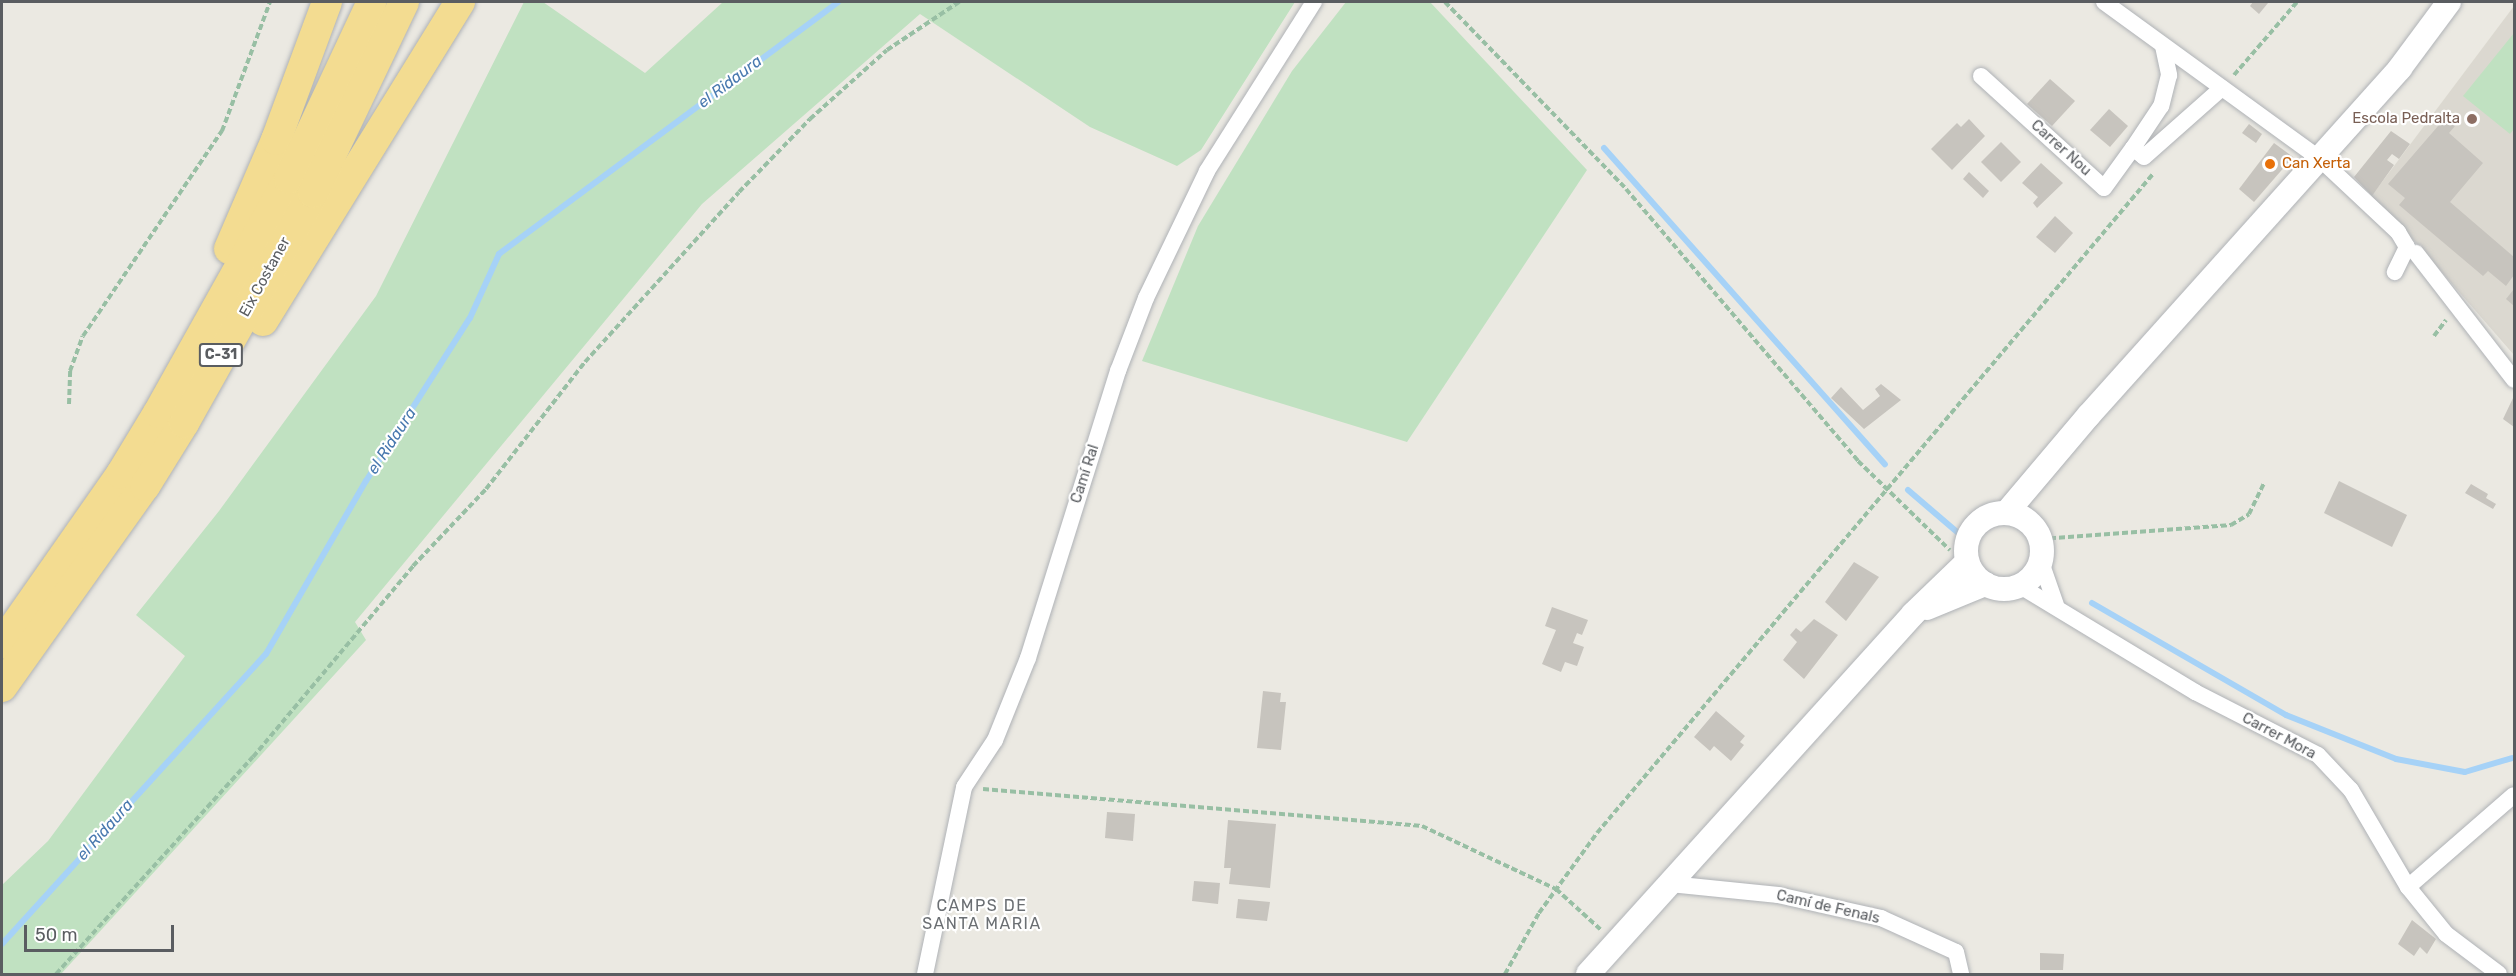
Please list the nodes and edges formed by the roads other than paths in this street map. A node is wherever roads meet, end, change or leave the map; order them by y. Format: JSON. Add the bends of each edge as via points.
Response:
{"nodes":[{"id":1,"x":327,"y":2,"type":"edge"},
{"id":2,"x":372,"y":2,"type":"edge"},
{"id":3,"x":404,"y":2,"type":"edge"},
{"id":4,"x":460,"y":2,"type":"edge"},
{"id":5,"x":1314,"y":2,"type":"edge"},
{"id":6,"x":2104,"y":2,"type":"edge"},
{"id":7,"x":2450,"y":2,"type":"edge"},
{"id":8,"x":2163,"y":46,"type":"junction"},
{"id":9,"x":1981,"y":76,"type":"dead end"},
{"id":10,"x":2222,"y":88,"type":"junction"},
{"id":11,"x":2133,"y":148,"type":"junction"},
{"id":12,"x":2319,"y":159,"type":"junction"},
{"id":13,"x":2416,"y":253,"type":"dead end"},
{"id":14,"x":2395,"y":272,"type":"dead end"},
{"id":15,"x":2514,"y":380,"type":"edge"},
{"id":16,"x":171,"y":418,"type":"junction"},
{"id":17,"x":2048,"y":467,"type":"junction"},
{"id":18,"x":2007,"y":512,"type":"junction"},
{"id":19,"x":2038,"y":542,"type":"junction"},
{"id":20,"x":1966,"y":556,"type":"junction"},
{"id":21,"x":1985,"y":584,"type":"junction"},
{"id":22,"x":2020,"y":586,"type":"junction"},
{"id":23,"x":2056,"y":604,"type":"junction"},
{"id":24,"x":1913,"y":614,"type":"junction"},
{"id":25,"x":2,"y":644,"type":"edge"},
{"id":26,"x":2,"y":687,"type":"edge"},
{"id":27,"x":2514,"y":795,"type":"edge"},
{"id":28,"x":1670,"y":884,"type":"junction"},
{"id":29,"x":2408,"y":887,"type":"junction"},
{"id":30,"x":926,"y":975,"type":"edge"},
{"id":31,"x":1588,"y":975,"type":"edge"},
{"id":32,"x":1961,"y":975,"type":"edge"},
{"id":33,"x":2499,"y":975,"type":"edge"}],
"edges":[{"from":1,"to":16,"type":"highway"},
{"from":2,"to":16,"type":"highway","name":"Eix Costaner","number":"C-31"},
{"from":3,"to":16,"type":"highway","name":"Eix Costaner","number":"C-31","via":[[313,193]]},
{"from":4,"to":16,"type":"highway","via":[[239,359]]},
{"from":5,"to":30,"type":"street","name":"Camí Ral","via":[[1207,171],[1146,298],[1118,371],[1028,658],[995,740],[964,787]]},
{"from":6,"to":8,"type":"street"},
{"from":7,"to":12,"type":"street","via":[[2400,68]]},
{"from":8,"to":10,"type":"street"},
{"from":8,"to":11,"type":"street","via":[[2169,75],[2161,106]]},
{"from":9,"to":11,"type":"street","name":"Carrer Nou","via":[[2104,188]]},
{"from":10,"to":11,"type":"street","via":[[2144,157]]},
{"from":10,"to":12,"type":"street"},
{"from":12,"to":14,"type":"street","via":[[2398,232],[2407,247]]},
{"from":12,"to":17,"type":"street","via":[[2089,415]]},
{"from":13,"to":15,"type":"street"},
{"from":16,"to":25,"type":"highway","name":"Eix Costaner","number":"C-31","via":[[121,474]]},
{"from":16,"to":26,"type":"highway","name":"Eix Costaner","number":"C-31","via":[[145,486]]},
{"from":17,"to":18,"type":"street"},
{"from":17,"to":19,"type":"street"},
{"from":18,"to":19,"type":"street"},
{"from":18,"to":20,"type":"street","via":[[1981,520],[1968,536]]},
{"from":19,"to":22,"type":"street","via":[[2031,578]]},
{"from":19,"to":23,"type":"street"},
{"from":20,"to":21,"type":"street"},
{"from":20,"to":24,"type":"street"},
{"from":21,"to":22,"type":"street","via":[[1999,589]]},
{"from":21,"to":24,"type":"street"},
{"from":22,"to":23,"type":"street","name":"Carrer Mora"},
{"from":23,"to":29,"type":"street","name":"Carrer Mora","via":[[2079,623],[2196,692],[2318,755],[2351,790]]},
{"from":24,"to":28,"type":"street"},
{"from":27,"to":29,"type":"street"},
{"from":28,"to":31,"type":"street"},
{"from":28,"to":32,"type":"street","name":"Camí de Fenals","via":[[1778,894],[1881,918],[1956,952]]},
{"from":29,"to":33,"type":"street","name":"Carrer Mora","via":[[2446,934]]}]}
